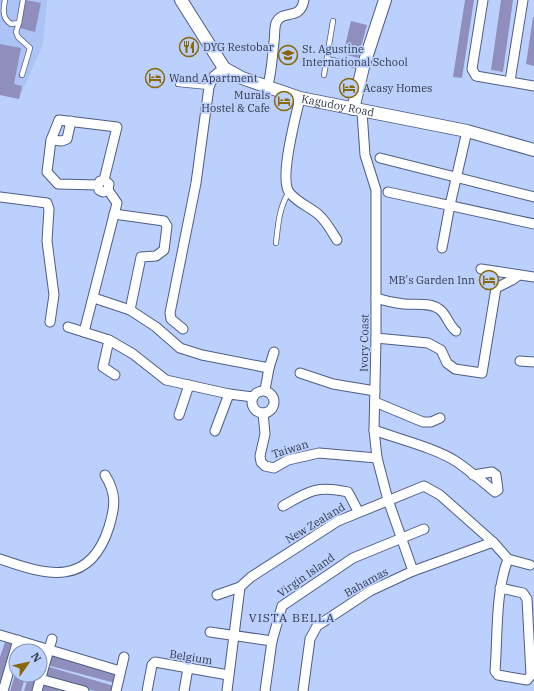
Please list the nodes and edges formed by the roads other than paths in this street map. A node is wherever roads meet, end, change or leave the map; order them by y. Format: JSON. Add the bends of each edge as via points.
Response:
{"nodes":[{"id":1,"x":5,"y":0,"type":"edge"},
{"id":2,"x":23,"y":0,"type":"edge"},
{"id":3,"x":182,"y":0,"type":"edge"},
{"id":4,"x":304,"y":0,"type":"edge"},
{"id":5,"x":385,"y":0,"type":"edge"},
{"id":6,"x":483,"y":0,"type":"edge"},
{"id":7,"x":523,"y":0,"type":"edge"},
{"id":8,"x":333,"y":21,"type":"dead end"},
{"id":9,"x":19,"y":22,"type":"junction"},
{"id":10,"x":328,"y":59,"type":"junction"},
{"id":11,"x":363,"y":67,"type":"junction"},
{"id":12,"x":224,"y":68,"type":"junction"},
{"id":13,"x":22,"y":75,"type":"dead end"},
{"id":14,"x":324,"y":75,"type":"dead end"},
{"id":15,"x":510,"y":82,"type":"junction"},
{"id":16,"x":178,"y":84,"type":"dead end"},
{"id":17,"x":534,"y":86,"type":"edge"},
{"id":18,"x":209,"y":87,"type":"junction"},
{"id":19,"x":267,"y":88,"type":"junction"},
{"id":20,"x":300,"y":98,"type":"junction"},
{"id":21,"x":358,"y":110,"type":"junction"},
{"id":22,"x":71,"y":121,"type":"junction"},
{"id":23,"x":467,"y":131,"type":"junction"},
{"id":24,"x":51,"y":140,"type":"junction"},
{"id":25,"x":534,"y":148,"type":"edge"},
{"id":26,"x":380,"y":158,"type":"dead end"},
{"id":27,"x":457,"y":178,"type":"junction"},
{"id":28,"x":101,"y":183,"type":"junction"},
{"id":29,"x":289,"y":192,"type":"junction"},
{"id":30,"x":388,"y":192,"type":"dead end"},
{"id":31,"x":0,"y":197,"type":"edge"},
{"id":32,"x":534,"y":198,"type":"edge"},
{"id":33,"x":450,"y":205,"type":"junction"},
{"id":34,"x":114,"y":214,"type":"junction"},
{"id":35,"x":534,"y":224,"type":"edge"},
{"id":36,"x":337,"y":240,"type":"dead end"},
{"id":37,"x":276,"y":243,"type":"dead end"},
{"id":38,"x":442,"y":248,"type":"dead end"},
{"id":39,"x":481,"y":269,"type":"dead end"},
{"id":40,"x":519,"y":275,"type":"junction"},
{"id":41,"x":534,"y":277,"type":"edge"},
{"id":42,"x":94,"y":298,"type":"junction"},
{"id":43,"x":376,"y":298,"type":"junction"},
{"id":44,"x":130,"y":310,"type":"junction"},
{"id":45,"x":50,"y":322,"type":"dead end"},
{"id":46,"x":68,"y":327,"type":"dead end"},
{"id":47,"x":183,"y":329,"type":"dead end"},
{"id":48,"x":456,"y":331,"type":"dead end"},
{"id":49,"x":84,"y":332,"type":"junction"},
{"id":50,"x":376,"y":338,"type":"junction"},
{"id":51,"x":109,"y":340,"type":"junction"},
{"id":52,"x":274,"y":352,"type":"dead end"},
{"id":53,"x":520,"y":361,"type":"dead end"},
{"id":54,"x":534,"y":362,"type":"edge"},
{"id":55,"x":269,"y":368,"type":"junction"},
{"id":56,"x":300,"y":373,"type":"dead end"},
{"id":57,"x":116,"y":375,"type":"dead end"},
{"id":58,"x":189,"y":385,"type":"junction"},
{"id":59,"x":265,"y":390,"type":"junction"},
{"id":60,"x":375,"y":391,"type":"junction"},
{"id":61,"x":229,"y":394,"type":"junction"},
{"id":62,"x":253,"y":397,"type":"junction"},
{"id":63,"x":375,"y":402,"type":"junction"},
{"id":64,"x":263,"y":413,"type":"junction"},
{"id":65,"x":179,"y":415,"type":"dead end"},
{"id":66,"x":440,"y":418,"type":"dead end"},
{"id":67,"x":374,"y":430,"type":"junction"},
{"id":68,"x":215,"y":431,"type":"dead end"},
{"id":69,"x":377,"y":458,"type":"junction"},
{"id":70,"x":105,"y":475,"type":"dead end"},
{"id":71,"x":473,"y":475,"type":"dead end"},
{"id":72,"x":388,"y":500,"type":"junction"},
{"id":73,"x":283,"y":506,"type":"dead end"},
{"id":74,"x":358,"y":512,"type":"junction"},
{"id":75,"x":424,"y":529,"type":"dead end"},
{"id":76,"x":402,"y":538,"type":"junction"},
{"id":77,"x":493,"y":542,"type":"junction"},
{"id":78,"x":0,"y":559,"type":"edge"},
{"id":79,"x":508,"y":559,"type":"junction"},
{"id":80,"x":530,"y":565,"type":"dead end"},
{"id":81,"x":413,"y":571,"type":"junction"},
{"id":82,"x":240,"y":587,"type":"junction"},
{"id":83,"x":500,"y":588,"type":"junction"},
{"id":84,"x":217,"y":595,"type":"dead end"},
{"id":85,"x":210,"y":632,"type":"dead end"},
{"id":86,"x":0,"y":635,"type":"edge"},
{"id":87,"x":235,"y":637,"type":"junction"},
{"id":88,"x":52,"y":639,"type":"dead end"},
{"id":89,"x":18,"y":640,"type":"junction"},
{"id":90,"x":272,"y":641,"type":"junction"},
{"id":91,"x":28,"y":643,"type":"edge"},
{"id":92,"x":48,"y":649,"type":"joint"},
{"id":93,"x":124,"y":657,"type":"dead end"},
{"id":94,"x":188,"y":668,"type":"junction"},
{"id":95,"x":120,"y":671,"type":"junction"},
{"id":96,"x":228,"y":675,"type":"junction"},
{"id":97,"x":48,"y":681,"type":"edge"},
{"id":98,"x":3,"y":691,"type":"edge"},
{"id":99,"x":84,"y":691,"type":"edge"},
{"id":100,"x":116,"y":691,"type":"edge"},
{"id":101,"x":147,"y":691,"type":"edge"},
{"id":102,"x":184,"y":691,"type":"edge"},
{"id":103,"x":227,"y":691,"type":"edge"},
{"id":104,"x":265,"y":691,"type":"edge"},
{"id":105,"x":303,"y":691,"type":"edge"}],
"edges":[{"from":1,"to":9,"type":"lane","via":[[6,20],[11,24]]},
{"from":2,"to":9,"type":"lane"},
{"from":3,"to":12,"type":"street","name":"Kagudoy Road"},
{"from":4,"to":19,"type":"street","via":[[303,8],[298,13],[283,16],[276,24]]},
{"from":5,"to":11,"type":"street"},
{"from":6,"to":15,"type":"street","via":[[472,69],[476,76]]},
{"from":7,"to":15,"type":"street"},
{"from":8,"to":10,"type":"lane"},
{"from":9,"to":13,"type":"lane","via":[[16,32],[18,37],[30,48]]},
{"from":10,"to":11,"type":"lane"},
{"from":10,"to":14,"type":"lane"},
{"from":11,"to":21,"type":"street"},
{"from":12,"to":18,"type":"street","via":[[214,76]]},
{"from":12,"to":19,"type":"street","name":"Kagudoy Road"},
{"from":15,"to":17,"type":"street"},
{"from":16,"to":18,"type":"lane"},
{"from":18,"to":47,"type":"street","via":[[196,184],[170,313],[171,319]]},
{"from":19,"to":20,"type":"street","name":"Kagudoy Road"},
{"from":20,"to":21,"type":"street","name":"Kagudoy Road"},
{"from":20,"to":29,"type":"street","via":[[285,178]]},
{"from":21,"to":23,"type":"street","name":"Kagudoy Road"},
{"from":21,"to":43,"type":"street","name":"Ivory Coast","via":[[365,155],[376,190]]},
{"from":22,"to":24,"type":"street","via":[[59,120]]},
{"from":22,"to":24,"type":"street","via":[[67,139]]},
{"from":22,"to":28,"type":"street","via":[[116,127]]},
{"from":23,"to":25,"type":"street","name":"Kagudoy Road"},
{"from":23,"to":27,"type":"street"},
{"from":24,"to":28,"type":"street","via":[[46,172],[58,184]]},
{"from":26,"to":27,"type":"street"},
{"from":27,"to":32,"type":"street"},
{"from":27,"to":33,"type":"street"},
{"from":28,"to":34,"type":"street","via":[[109,184],[108,190],[117,204]]},
{"from":29,"to":36,"type":"street","via":[[318,214]]},
{"from":29,"to":37,"type":"lane","via":[[279,218]]},
{"from":30,"to":33,"type":"street"},
{"from":31,"to":45,"type":"street","via":[[47,203],[54,295]]},
{"from":33,"to":35,"type":"street"},
{"from":33,"to":38,"type":"street"},
{"from":34,"to":42,"type":"street"},
{"from":34,"to":44,"type":"street","via":[[164,221],[167,226],[164,250],[156,256],[141,257]]},
{"from":39,"to":40,"type":"street"},
{"from":40,"to":41,"type":"street"},
{"from":40,"to":50,"type":"street","via":[[496,288],[482,373],[455,370],[447,363],[441,350],[428,343]]},
{"from":42,"to":44,"type":"street"},
{"from":42,"to":49,"type":"street"},
{"from":43,"to":48,"type":"street","via":[[439,308]]},
{"from":43,"to":50,"type":"street","name":"Ivory Coast"},
{"from":44,"to":55,"type":"street","via":[[156,327],[180,348],[202,355]]},
{"from":46,"to":49,"type":"street"},
{"from":49,"to":51,"type":"street"},
{"from":50,"to":60,"type":"street","name":"Ivory Coast"},
{"from":51,"to":57,"type":"street","via":[[103,367]]},
{"from":51,"to":58,"type":"street","via":[[133,354],[166,380]]},
{"from":52,"to":55,"type":"street"},
{"from":53,"to":54,"type":"street"},
{"from":55,"to":59,"type":"street"},
{"from":56,"to":60,"type":"street","via":[[333,384]]},
{"from":58,"to":61,"type":"street"},
{"from":58,"to":65,"type":"street"},
{"from":59,"to":62,"type":"street"},
{"from":59,"to":64,"type":"street","via":[[272,394],[274,401],[270,411]]},
{"from":60,"to":63,"type":"street","name":"Ivory Coast"},
{"from":61,"to":62,"type":"street"},
{"from":61,"to":68,"type":"street"},
{"from":62,"to":64,"type":"street","via":[[254,408]]},
{"from":63,"to":66,"type":"street","via":[[423,422]]},
{"from":63,"to":67,"type":"street","name":"Ivory Coast"},
{"from":64,"to":69,"type":"street","name":"Taiwan","via":[[265,434],[260,456],[265,466],[274,468],[288,460],[319,453]]},
{"from":67,"to":69,"type":"street","name":"Ivory Coast"},
{"from":67,"to":71,"type":"street","via":[[441,454]]},
{"from":69,"to":72,"type":"street","name":"Ivory Coast"},
{"from":70,"to":78,"type":"street","via":[[112,489],[115,506],[102,546],[96,556],[81,567],[49,573]]},
{"from":72,"to":74,"type":"street","name":"New Zealand"},
{"from":72,"to":76,"type":"street","name":"Ivory Coast"},
{"from":72,"to":77,"type":"street","name":"New Zealand","via":[[424,486],[431,489]]},
{"from":73,"to":74,"type":"street","via":[[310,490],[330,488],[348,492]]},
{"from":74,"to":82,"type":"street","name":"New Zealand","via":[[338,521],[251,577]]},
{"from":75,"to":76,"type":"street","name":"Virgin Island"},
{"from":76,"to":81,"type":"street","name":"Ivory Coast"},
{"from":76,"to":90,"type":"street","name":"Virgin Island","via":[[353,558],[285,603],[279,610]]},
{"from":77,"to":79,"type":"street"},
{"from":77,"to":81,"type":"street","name":"Bahamas"},
{"from":79,"to":80,"type":"street"},
{"from":79,"to":83,"type":"street"},
{"from":81,"to":105,"type":"street","name":"Bahamas","via":[[370,591],[316,626],[310,639]]},
{"from":82,"to":84,"type":"street"},
{"from":82,"to":87,"type":"street"},
{"from":83,"to":83,"type":"street","via":[[495,671],[498,675],[527,680],[531,675],[527,599],[523,593]]},
{"from":85,"to":87,"type":"street"},
{"from":86,"to":89,"type":"street"},
{"from":87,"to":90,"type":"street"},
{"from":87,"to":96,"type":"street"},
{"from":88,"to":92,"type":"street"},
{"from":89,"to":91,"type":"street"},
{"from":89,"to":98,"type":"street"},
{"from":90,"to":104,"type":"street","name":"Virgin Island"},
{"from":92,"to":95,"type":"street"},
{"from":93,"to":95,"type":"street"},
{"from":94,"to":96,"type":"street","name":"Belgium"},
{"from":94,"to":101,"type":"street","name":"Belgium","via":[[155,662],[152,665]]},
{"from":94,"to":102,"type":"street"},
{"from":95,"to":100,"type":"street"},
{"from":96,"to":103,"type":"street"},
{"from":97,"to":99,"type":"street"}]}
